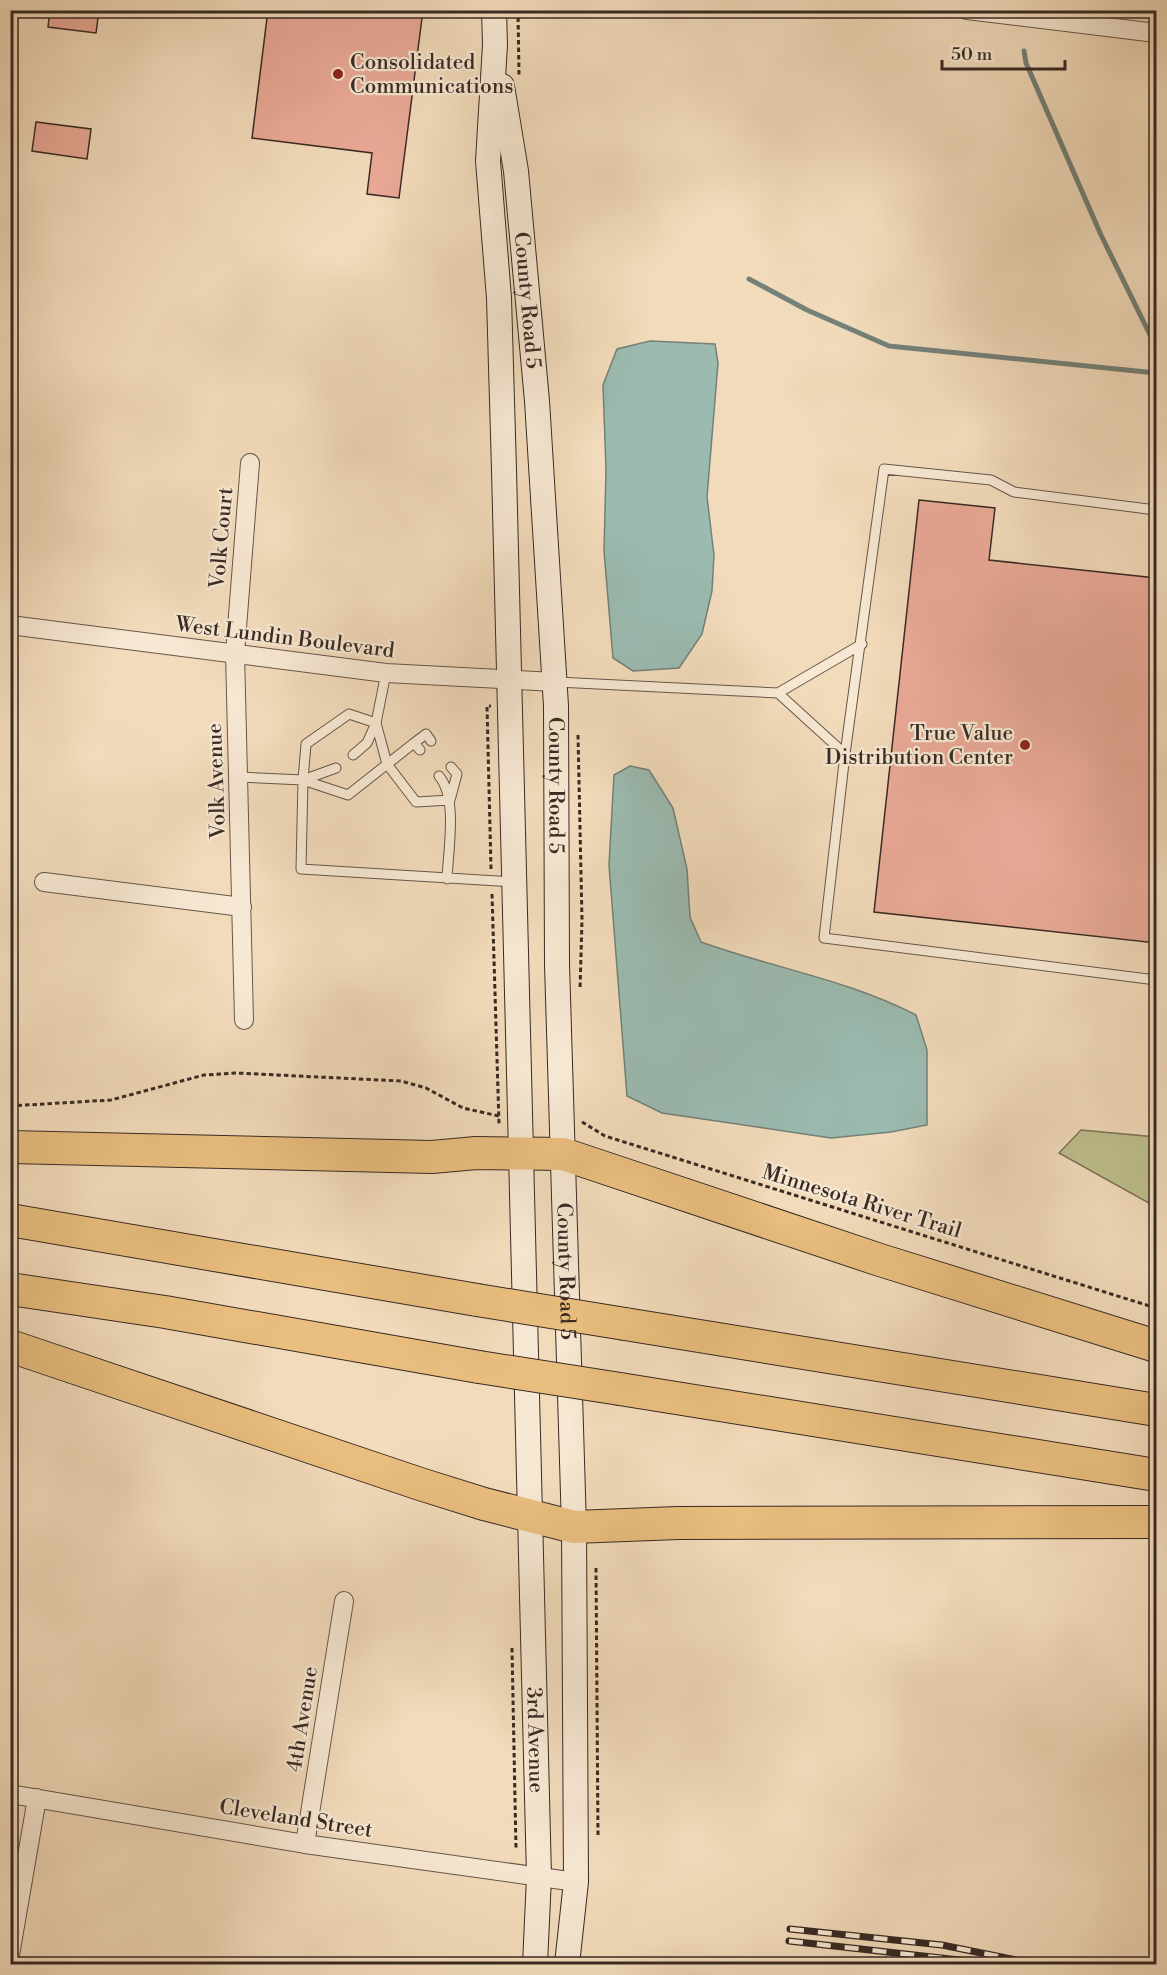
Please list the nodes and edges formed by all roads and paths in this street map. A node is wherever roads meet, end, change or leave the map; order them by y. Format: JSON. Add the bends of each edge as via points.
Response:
{"nodes":[{"id":1,"x":494,"y":10,"type":"edge"},
{"id":2,"x":967,"y":10,"type":"edge"},
{"id":3,"x":1156,"y":33,"type":"edge"},
{"id":4,"x":495,"y":45,"type":"junction"},
{"id":5,"x":250,"y":463,"type":"dead end"},
{"id":6,"x":1156,"y":510,"type":"edge"},
{"id":7,"x":10,"y":625,"type":"edge"},
{"id":8,"x":862,"y":644,"type":"junction"},
{"id":9,"x":234,"y":654,"type":"junction"},
{"id":10,"x":386,"y":673,"type":"junction"},
{"id":11,"x":509,"y":681,"type":"junction"},
{"id":12,"x":555,"y":682,"type":"junction"},
{"id":13,"x":778,"y":693,"type":"junction"},
{"id":14,"x":376,"y":723,"type":"junction"},
{"id":15,"x":431,"y":741,"type":"dead end"},
{"id":16,"x":845,"y":754,"type":"junction"},
{"id":17,"x":353,"y":755,"type":"dead end"},
{"id":18,"x":387,"y":764,"type":"junction"},
{"id":19,"x":451,"y":767,"type":"dead end"},
{"id":20,"x":336,"y":768,"type":"dead end"},
{"id":21,"x":439,"y":776,"type":"dead end"},
{"id":22,"x":238,"y":777,"type":"junction"},
{"id":23,"x":303,"y":780,"type":"junction"},
{"id":24,"x":450,"y":800,"type":"junction"},
{"id":25,"x":447,"y":879,"type":"junction"},
{"id":26,"x":44,"y":882,"type":"dead end"},
{"id":27,"x":513,"y":882,"type":"junction"},
{"id":28,"x":242,"y":906,"type":"junction"},
{"id":29,"x":1156,"y":980,"type":"edge"},
{"id":30,"x":244,"y":1020,"type":"dead end"},
{"id":31,"x":10,"y":1106,"type":"edge"},
{"id":32,"x":520,"y":1120,"type":"junction"},
{"id":33,"x":562,"y":1121,"type":"junction"},
{"id":34,"x":10,"y":1147,"type":"edge"},
{"id":35,"x":520,"y":1154,"type":"junction"},
{"id":36,"x":563,"y":1154,"type":"junction"},
{"id":37,"x":10,"y":1220,"type":"edge"},
{"id":38,"x":10,"y":1289,"type":"edge"},
{"id":39,"x":1156,"y":1308,"type":"edge"},
{"id":40,"x":10,"y":1346,"type":"edge"},
{"id":41,"x":1156,"y":1346,"type":"edge"},
{"id":42,"x":1156,"y":1410,"type":"edge"},
{"id":43,"x":1156,"y":1475,"type":"edge"},
{"id":44,"x":529,"y":1516,"type":"junction"},
{"id":45,"x":1156,"y":1522,"type":"edge"},
{"id":46,"x":574,"y":1527,"type":"junction"},
{"id":47,"x":344,"y":1601,"type":"dead end"},
{"id":48,"x":10,"y":1794,"type":"edge"},
{"id":49,"x":37,"y":1797,"type":"junction"},
{"id":50,"x":305,"y":1844,"type":"junction"},
{"id":51,"x":538,"y":1877,"type":"junction"},
{"id":52,"x":576,"y":1882,"type":"junction"},
{"id":53,"x":10,"y":1955,"type":"edge"},
{"id":54,"x":535,"y":1965,"type":"edge"},
{"id":55,"x":567,"y":1965,"type":"edge"}],
"edges":[{"from":1,"to":4,"type":"street","name":"County Road 5"},
{"from":2,"to":3,"type":"street"},
{"from":4,"to":11,"type":"street","name":"County Road 5","via":[[488,161],[499,298]]},
{"from":4,"to":12,"type":"street","name":"County Road 5","via":[[516,171],[537,401]]},
{"from":5,"to":9,"type":"street","name":"Volk Court"},
{"from":6,"to":8,"type":"lane","via":[[1014,492],[991,480],[884,469]]},
{"from":7,"to":9,"type":"street","name":"West Lundin Boulevard"},
{"from":8,"to":13,"type":"lane"},
{"from":8,"to":16,"type":"lane"},
{"from":9,"to":10,"type":"street","name":"West Lundin Boulevard"},
{"from":9,"to":22,"type":"street","name":"Volk Avenue"},
{"from":10,"to":11,"type":"street","name":"West Lundin Boulevard"},
{"from":10,"to":14,"type":"lane"},
{"from":11,"to":12,"type":"street","name":"West Lundin Boulevard"},
{"from":11,"to":27,"type":"street","name":"County Road 5"},
{"from":12,"to":13,"type":"lane"},
{"from":12,"to":33,"type":"street","name":"County Road 5"},
{"from":13,"to":16,"type":"lane"},
{"from":14,"to":17,"type":"lane","via":[[367,743]]},
{"from":14,"to":18,"type":"lane"},
{"from":14,"to":23,"type":"lane","via":[[350,714],[306,744]]},
{"from":15,"to":18,"type":"lane","via":[[426,734],[417,746]]},
{"from":16,"to":29,"type":"lane","via":[[824,938]]},
{"from":18,"to":23,"type":"lane","via":[[348,795]]},
{"from":18,"to":24,"type":"lane","via":[[416,802]]},
{"from":19,"to":24,"type":"lane","via":[[457,774]]},
{"from":20,"to":23,"type":"lane"},
{"from":21,"to":24,"type":"lane"},
{"from":22,"to":23,"type":"lane"},
{"from":22,"to":28,"type":"street","name":"Volk Avenue"},
{"from":23,"to":25,"type":"lane","via":[[300,869]]},
{"from":24,"to":25,"type":"lane"},
{"from":25,"to":27,"type":"lane"},
{"from":26,"to":28,"type":"street"},
{"from":27,"to":32,"type":"street","name":"County Road 5"},
{"from":28,"to":30,"type":"street","name":"Volk Avenue"},
{"from":31,"to":32,"type":"path","via":[[111,1100],[180,1079],[236,1073],[401,1081],[426,1088],[463,1108]]},
{"from":32,"to":35,"type":"street","name":"County Road 5"},
{"from":33,"to":36,"type":"street","name":"County Road 5"},
{"from":33,"to":39,"type":"path","name":"Minnesota River Trail","via":[[580,1120],[605,1136]]},
{"from":34,"to":35,"type":"highway","via":[[432,1156]]},
{"from":35,"to":36,"type":"highway"},
{"from":35,"to":44,"type":"street","name":"County Road 5"},
{"from":36,"to":41,"type":"highway","via":[[880,1260]]},
{"from":36,"to":46,"type":"street","name":"County Road 5"},
{"from":37,"to":42,"type":"highway","bridge":true},
{"from":38,"to":43,"type":"highway","bridge":true},
{"from":40,"to":44,"type":"highway","via":[[420,1484]]},
{"from":44,"to":46,"type":"highway"},
{"from":44,"to":51,"type":"street","name":"3rd Avenue"},
{"from":45,"to":46,"type":"highway","via":[[678,1523]]},
{"from":46,"to":52,"type":"street","name":"3rd Avenue"},
{"from":47,"to":50,"type":"street","name":"4th Avenue"},
{"from":48,"to":49,"type":"street","name":"Cleveland Street"},
{"from":49,"to":50,"type":"street","name":"Cleveland Street"},
{"from":49,"to":53,"type":"street"},
{"from":50,"to":51,"type":"street","name":"Cleveland Street"},
{"from":51,"to":52,"type":"street","name":"Cleveland Street"},
{"from":51,"to":54,"type":"street","name":"3rd Avenue"},
{"from":52,"to":55,"type":"street","name":"3rd Avenue"}]}
